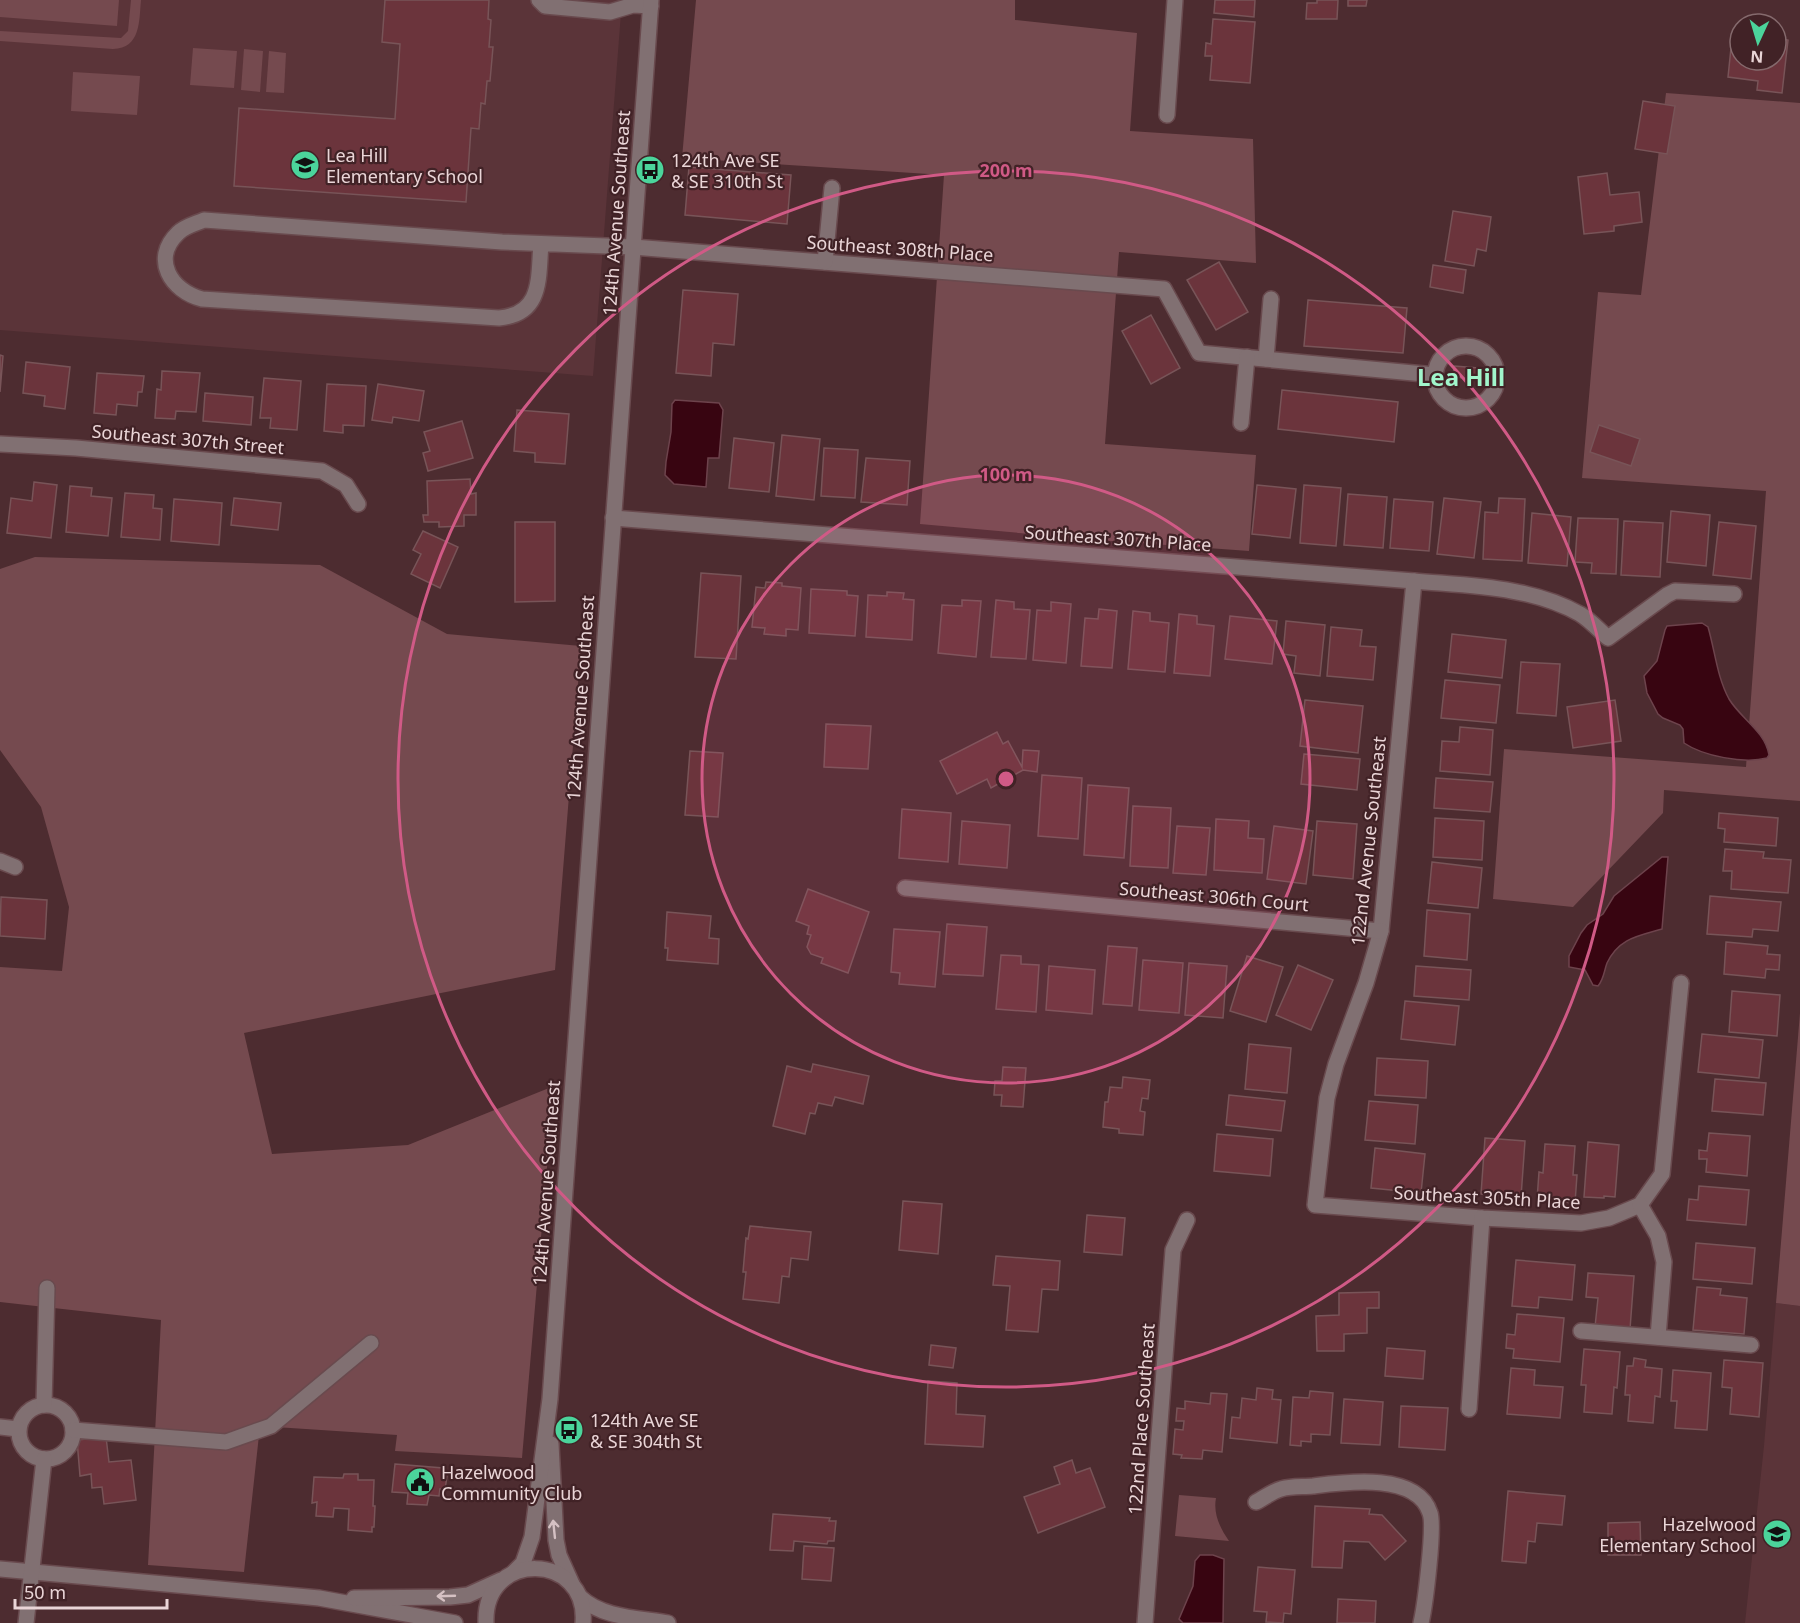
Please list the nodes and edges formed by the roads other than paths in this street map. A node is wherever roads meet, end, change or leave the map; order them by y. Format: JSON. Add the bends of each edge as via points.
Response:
{"nodes":[{"id":1,"x":539,"y":0,"type":"edge"},
{"id":2,"x":1175,"y":0,"type":"edge"},
{"id":3,"x":629,"y":2,"type":"edge"},
{"id":4,"x":651,"y":3,"type":"edge"},
{"id":5,"x":1167,"y":115,"type":"dead end"},
{"id":6,"x":832,"y":188,"type":"dead end"},
{"id":7,"x":541,"y":244,"type":"junction"},
{"id":8,"x":633,"y":247,"type":"junction"},
{"id":9,"x":825,"y":262,"type":"junction"},
{"id":10,"x":1271,"y":299,"type":"dead end"},
{"id":11,"x":1247,"y":357,"type":"junction"},
{"id":12,"x":1266,"y":359,"type":"junction"},
{"id":13,"x":1435,"y":375,"type":"junction"},
{"id":14,"x":1241,"y":423,"type":"dead end"},
{"id":15,"x":0,"y":444,"type":"edge"},
{"id":16,"x":358,"y":504,"type":"dead end"},
{"id":17,"x":613,"y":518,"type":"junction"},
{"id":18,"x":1414,"y":581,"type":"junction"},
{"id":19,"x":1734,"y":594,"type":"dead end"},
{"id":20,"x":0,"y":861,"type":"edge"},
{"id":21,"x":15,"y":867,"type":"dead end"},
{"id":22,"x":905,"y":888,"type":"dead end"},
{"id":23,"x":1381,"y":931,"type":"junction"},
{"id":24,"x":1681,"y":982,"type":"dead end"},
{"id":25,"x":1315,"y":1205,"type":"joint"},
{"id":26,"x":1640,"y":1205,"type":"junction"},
{"id":27,"x":1482,"y":1218,"type":"junction"},
{"id":28,"x":1187,"y":1220,"type":"dead end"},
{"id":29,"x":47,"y":1288,"type":"dead end"},
{"id":30,"x":1581,"y":1331,"type":"dead end"},
{"id":31,"x":1658,"y":1337,"type":"junction"},
{"id":32,"x":371,"y":1343,"type":"dead end"},
{"id":33,"x":1751,"y":1345,"type":"dead end"},
{"id":34,"x":550,"y":1399,"type":"junction"},
{"id":35,"x":44,"y":1405,"type":"junction"},
{"id":36,"x":1469,"y":1409,"type":"dead end"},
{"id":37,"x":0,"y":1427,"type":"edge"},
{"id":38,"x":18,"y":1429,"type":"junction"},
{"id":39,"x":73,"y":1430,"type":"junction"},
{"id":40,"x":44,"y":1459,"type":"junction"},
{"id":41,"x":1257,"y":1502,"type":"dead end"},
{"id":42,"x":0,"y":1569,"type":"edge"},
{"id":43,"x":32,"y":1572,"type":"junction"},
{"id":44,"x":508,"y":1576,"type":"junction"},
{"id":45,"x":572,"y":1584,"type":"junction"},
{"id":46,"x":319,"y":1598,"type":"junction"},
{"id":47,"x":580,"y":1598,"type":"junction"},
{"id":48,"x":26,"y":1623,"type":"edge"},
{"id":49,"x":455,"y":1623,"type":"edge"},
{"id":50,"x":486,"y":1623,"type":"edge"},
{"id":51,"x":583,"y":1623,"type":"edge"},
{"id":52,"x":668,"y":1623,"type":"edge"},
{"id":53,"x":1145,"y":1623,"type":"edge"},
{"id":54,"x":1421,"y":1623,"type":"edge"}],
"edges":[{"from":1,"to":3,"type":"street","via":[[545,6],[610,12]]},
{"from":2,"to":5,"type":"street"},
{"from":3,"to":4,"type":"street"},
{"from":4,"to":8,"type":"street","name":"124th Avenue Southeast"},
{"from":6,"to":9,"type":"street"},
{"from":7,"to":7,"type":"street","name":"Southeast 308th Place","via":[[204,220],[177,234],[170,243],[166,264],[169,275],[182,291],[202,299],[499,318],[520,313],[534,297]]},
{"from":7,"to":8,"type":"street","name":"Southeast 308th Place"},
{"from":8,"to":9,"type":"street","name":"Southeast 308th Place"},
{"from":8,"to":17,"type":"street","name":"124th Avenue Southeast"},
{"from":9,"to":11,"type":"street","name":"Southeast 308th Place","via":[[1164,289],[1199,353]]},
{"from":10,"to":12,"type":"street"},
{"from":11,"to":12,"type":"street"},
{"from":11,"to":14,"type":"street"},
{"from":12,"to":13,"type":"street"},
{"from":13,"to":13,"type":"street","via":[[1439,394],[1464,409],[1490,398],[1498,379],[1492,358],[1474,346],[1463,345],[1443,355]]},
{"from":15,"to":16,"type":"street","name":"Southeast 307th Street","via":[[322,471],[346,485]]},
{"from":17,"to":18,"type":"street","name":"Southeast 307th Place"},
{"from":17,"to":34,"type":"street","name":"124th Avenue Southeast"},
{"from":18,"to":19,"type":"street","name":"Southeast 307th Place","via":[[1521,591],[1582,615],[1608,638],[1676,591]]},
{"from":18,"to":23,"type":"street","name":"122nd Avenue Southeast"},
{"from":20,"to":21,"type":"street"},
{"from":22,"to":23,"type":"street","name":"Southeast 306th Court"},
{"from":23,"to":25,"type":"street","name":"122nd Avenue Southeast","via":[[1327,1098]]},
{"from":24,"to":26,"type":"street","via":[[1662,1174]]},
{"from":25,"to":27,"type":"street","name":"Southeast 305th Place"},
{"from":26,"to":27,"type":"street","name":"Southeast 305th Place","via":[[1609,1218],[1581,1223]]},
{"from":26,"to":31,"type":"street","via":[[1658,1236],[1664,1262]]},
{"from":27,"to":36,"type":"street"},
{"from":28,"to":53,"type":"street","name":"122nd Place Southeast","via":[[1173,1250]]},
{"from":29,"to":35,"type":"street"},
{"from":30,"to":31,"type":"street"},
{"from":31,"to":33,"type":"street"},
{"from":32,"to":39,"type":"street","via":[[271,1426],[226,1442]]},
{"from":34,"to":44,"type":"street","name":"124th Avenue Southeast","via":[[532,1537],[523,1563]]},
{"from":45,"to":34,"type":"street","name":"124th Avenue Southeast","one_way":true,"via":[[559,1555],[555,1531]]},
{"from":35,"to":38,"type":"street","via":[[25,1414]]},
{"from":35,"to":39,"type":"street","via":[[58,1407],[65,1413]]},
{"from":37,"to":38,"type":"street"},
{"from":38,"to":40,"type":"street","via":[[22,1446]]},
{"from":39,"to":40,"type":"street","via":[[68,1447],[53,1458]]},
{"from":40,"to":43,"type":"street"},
{"from":41,"to":54,"type":"street","via":[[1281,1489],[1359,1481],[1412,1492],[1431,1513]]},
{"from":42,"to":43,"type":"street"},
{"from":43,"to":46,"type":"street"},
{"from":43,"to":48,"type":"street"},
{"from":44,"to":45,"type":"street","via":[[529,1568],[545,1569]]},
{"from":44,"to":46,"type":"street","one_way":true,"via":[[482,1590],[450,1597]]},
{"from":44,"to":50,"type":"street","name":"124th Avenue Southeast","via":[[491,1594]]},
{"from":45,"to":47,"type":"street","name":"124th Avenue Southeast"},
{"from":46,"to":49,"type":"street"},
{"from":47,"to":51,"type":"street"},
{"from":47,"to":52,"type":"street","via":[[603,1612]]}]}
